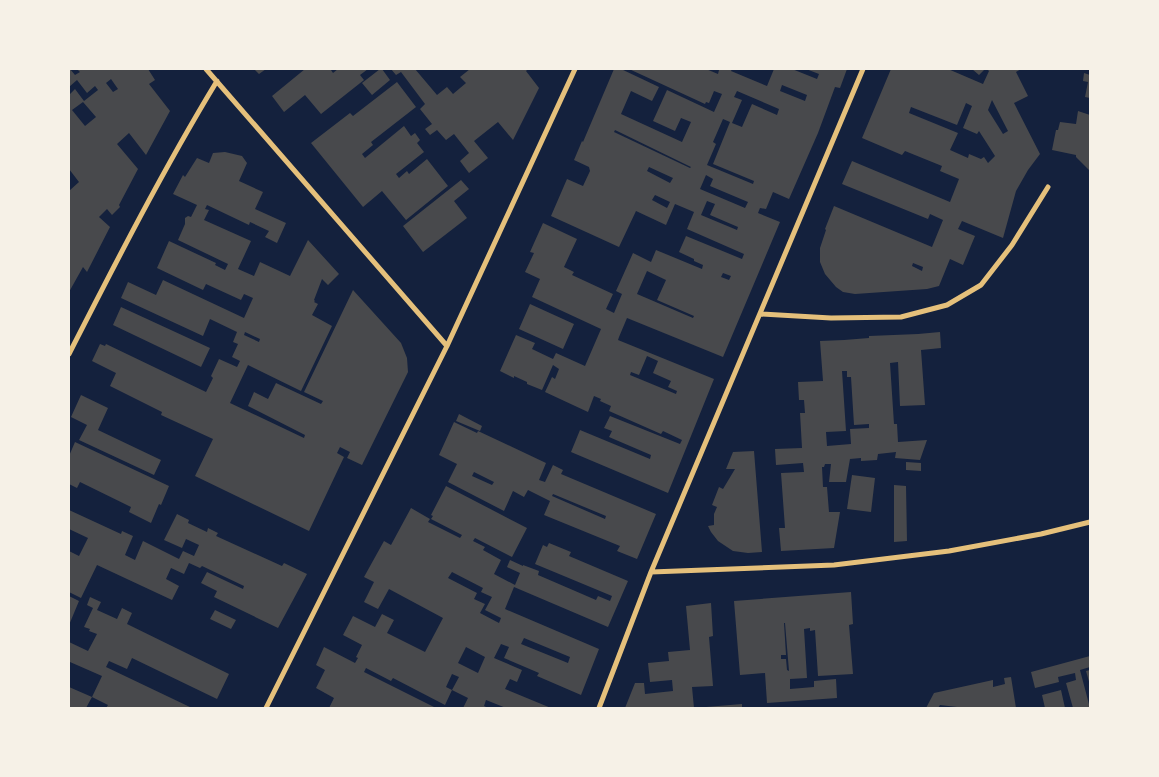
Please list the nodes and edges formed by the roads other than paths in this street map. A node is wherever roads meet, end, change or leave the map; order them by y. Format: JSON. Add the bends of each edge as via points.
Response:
{"nodes":[{"id":1,"x":206,"y":69,"type":"edge"},
{"id":2,"x":575,"y":69,"type":"edge"},
{"id":3,"x":863,"y":69,"type":"edge"},
{"id":4,"x":217,"y":81,"type":"junction"},
{"id":5,"x":1048,"y":187,"type":"dead end"},
{"id":6,"x":760,"y":314,"type":"junction"},
{"id":7,"x":447,"y":346,"type":"junction"},
{"id":8,"x":69,"y":354,"type":"edge"},
{"id":9,"x":1090,"y":522,"type":"edge"},
{"id":10,"x":652,"y":572,"type":"junction"},
{"id":11,"x":266,"y":708,"type":"edge"},
{"id":12,"x":599,"y":708,"type":"edge"}],
"edges":[{"from":1,"to":4,"type":"street"},
{"from":2,"to":7,"type":"street"},
{"from":3,"to":6,"type":"street"},
{"from":4,"to":7,"type":"street"},
{"from":4,"to":8,"type":"street","via":[[141,214]]},
{"from":5,"to":6,"type":"street","via":[[1012,245],[981,285],[947,305],[901,317]]},
{"from":6,"to":10,"type":"street"},
{"from":7,"to":11,"type":"street"},
{"from":9,"to":10,"type":"street","via":[[950,551],[843,564]]},
{"from":10,"to":12,"type":"street"}]}
